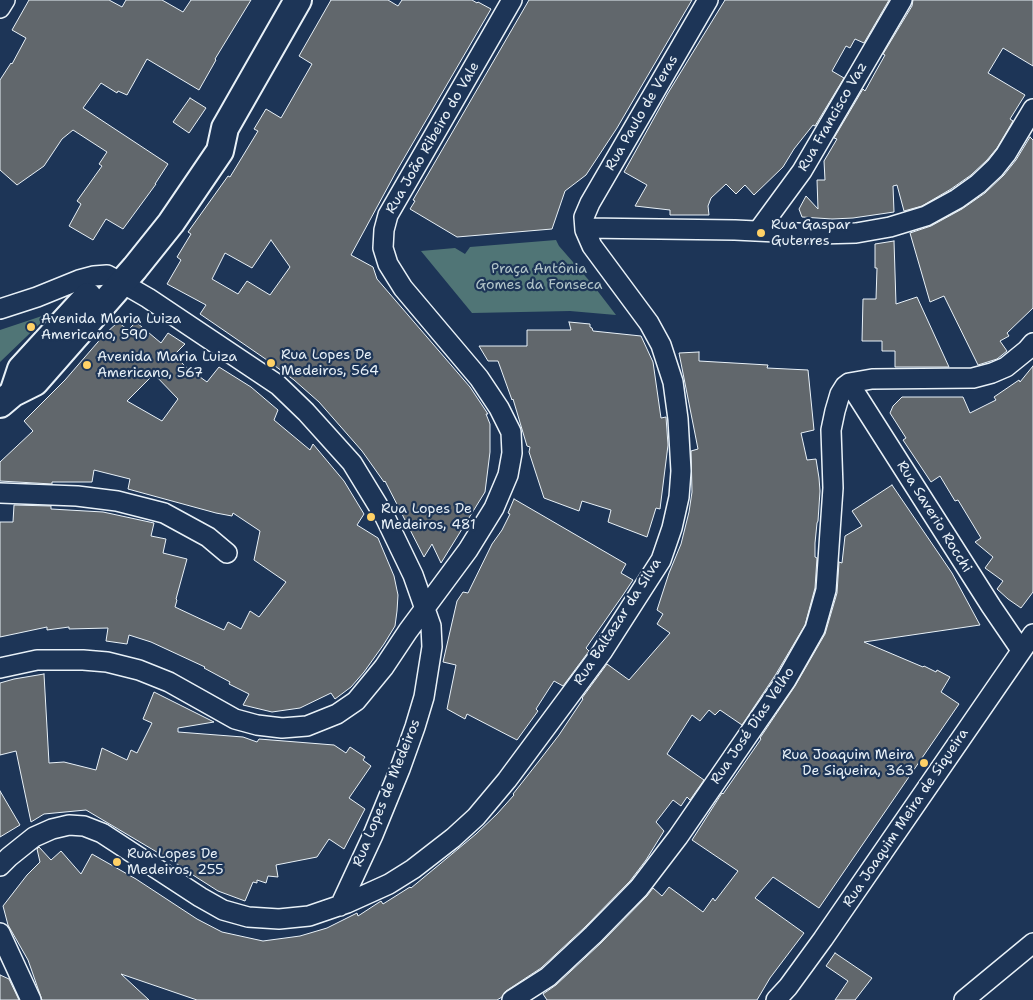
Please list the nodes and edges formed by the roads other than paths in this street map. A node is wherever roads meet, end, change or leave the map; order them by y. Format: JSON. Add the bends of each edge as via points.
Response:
{"nodes":[{"id":1,"x":5,"y":0,"type":"edge"},
{"id":2,"x":298,"y":0,"type":"edge"},
{"id":3,"x":512,"y":0,"type":"edge"},
{"id":4,"x":708,"y":0,"type":"edge"},
{"id":5,"x":902,"y":0,"type":"edge"},
{"id":6,"x":0,"y":8,"type":"edge"},
{"id":7,"x":1033,"y":109,"type":"edge"},
{"id":8,"x":585,"y":228,"type":"junction"},
{"id":9,"x":758,"y":231,"type":"junction"},
{"id":10,"x":114,"y":279,"type":"junction"},
{"id":11,"x":0,"y":309,"type":"edge"},
{"id":12,"x":1033,"y":343,"type":"edge"},
{"id":13,"x":850,"y":383,"type":"junction"},
{"id":14,"x":6,"y":399,"type":"edge"},
{"id":15,"x":0,"y":493,"type":"edge"},
{"id":16,"x":227,"y":553,"type":"dead end"},
{"id":17,"x":425,"y":608,"type":"junction"},
{"id":18,"x":1033,"y":634,"type":"edge"},
{"id":19,"x":1021,"y":650,"type":"junction"},
{"id":20,"x":0,"y":668,"type":"edge"},
{"id":21,"x":0,"y":866,"type":"edge"},
{"id":22,"x":340,"y":906,"type":"junction"},
{"id":23,"x":0,"y":932,"type":"edge"},
{"id":24,"x":1033,"y":943,"type":"edge"},
{"id":25,"x":31,"y":1000,"type":"edge"},
{"id":26,"x":512,"y":1000,"type":"edge"},
{"id":27,"x":776,"y":1000,"type":"edge"},
{"id":28,"x":964,"y":1000,"type":"edge"}],
"edges":[{"from":1,"to":6,"type":"street"},
{"from":2,"to":10,"type":"main road","via":[[225,128],[205,141],[130,248]]},
{"from":3,"to":17,"type":"street","name":"Rua João Ribeiro do Vale","via":[[388,216],[384,230],[383,248],[388,264],[403,288],[479,378],[511,432],[508,475],[494,508]]},
{"from":4,"to":8,"type":"street","name":"Rua Paulo de Veras","via":[[590,203],[584,217]]},
{"from":5,"to":9,"type":"street","name":"Rua Francisco Vaz","via":[[802,171]]},
{"from":7,"to":9,"type":"street","via":[[995,168],[957,199],[926,216],[856,233]]},
{"from":8,"to":9,"type":"street"},
{"from":8,"to":22,"type":"street","name":"Rua Baltazar da Silva","via":[[592,246],[649,323],[661,345],[673,382],[681,471],[670,536],[660,560],[602,652],[508,780],[476,817],[397,879]]},
{"from":10,"to":11,"type":"street","via":[[94,276]]},
{"from":10,"to":14,"type":"main road","via":[[21,369]]},
{"from":10,"to":17,"type":"street","name":"Rua Lopes de Medeiros","via":[[278,385],[306,412],[352,463],[385,517]]},
{"from":12,"to":13,"type":"street","via":[[1006,367],[992,374],[973,378],[872,379]]},
{"from":13,"to":19,"type":"street","name":"Rua Saverio Rocchi"},
{"from":13,"to":26,"type":"street","name":"Rua José Dias Velho","via":[[840,394],[831,430],[833,488],[826,590],[815,630],[786,680],[639,888],[548,977]]},
{"from":15,"to":16,"type":"street","via":[[77,496],[117,501],[164,513],[208,537]]},
{"from":17,"to":20,"type":"street","name":"Rua João Ribeiro do Vale","via":[[356,701],[337,714],[307,726],[282,728],[235,719],[169,682],[107,662],[37,660]]},
{"from":17,"to":22,"type":"street","name":"Rua Lopes de Medeiros","via":[[431,626],[432,647],[424,697],[400,769]]},
{"from":18,"to":19,"type":"street","name":"Rua Joaquim Meira de Siqueira"},
{"from":19,"to":27,"type":"street","name":"Rua Joaquim Meira de Siqueira","via":[[824,939]]},
{"from":21,"to":22,"type":"street","via":[[34,836],[52,829],[84,826],[102,833],[223,910],[248,917],[279,919],[309,916]]},
{"from":23,"to":25,"type":"street"},
{"from":24,"to":28,"type":"street"}]}
